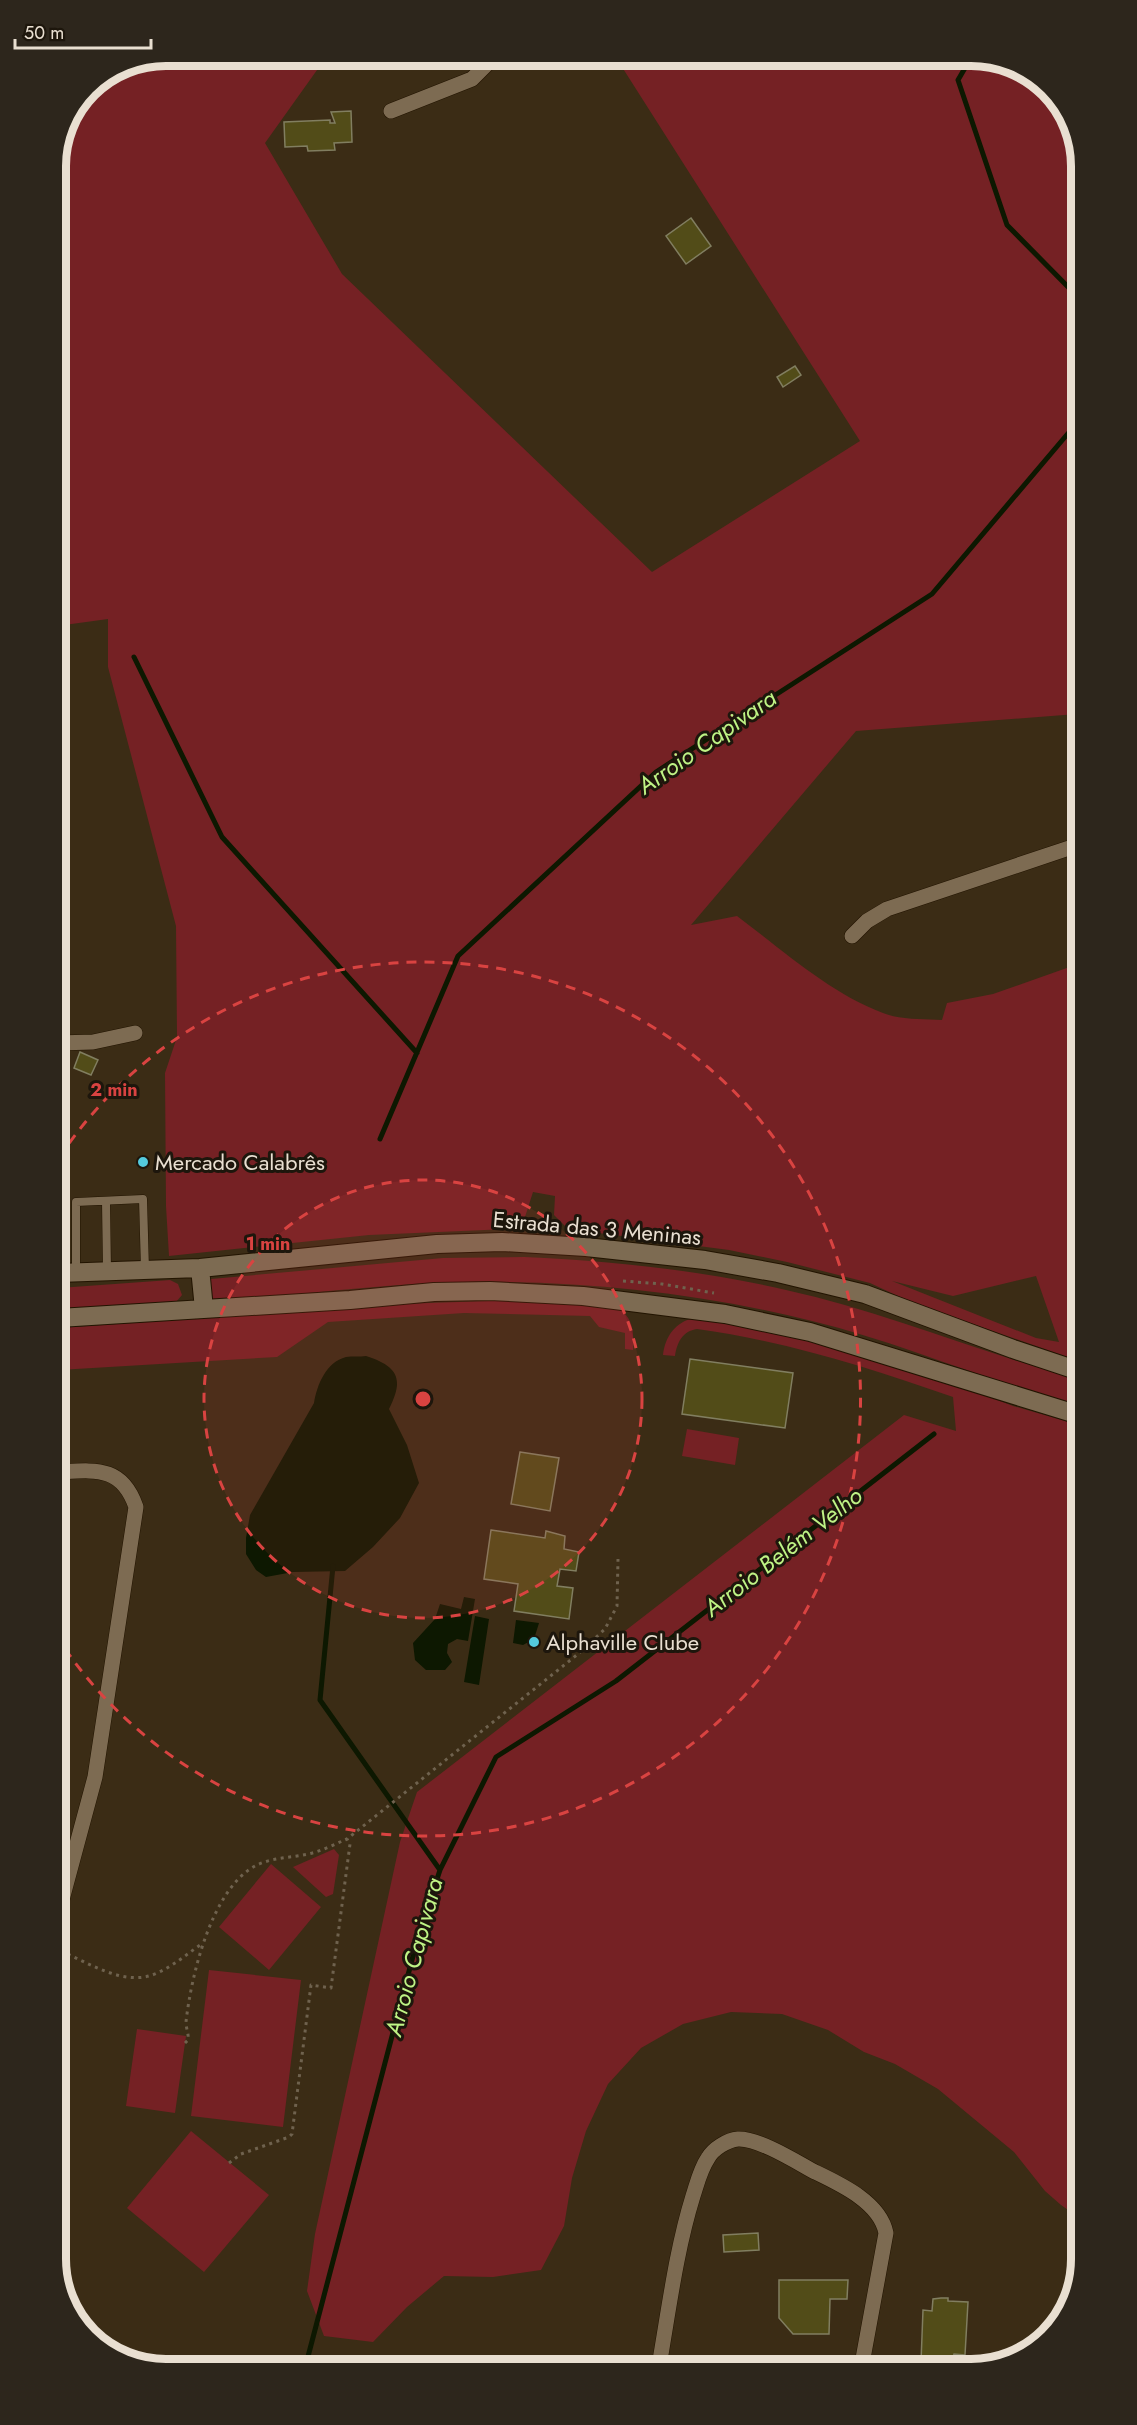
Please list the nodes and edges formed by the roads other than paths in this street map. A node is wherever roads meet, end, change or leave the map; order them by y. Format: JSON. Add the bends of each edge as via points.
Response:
{"nodes":[{"id":1,"x":485,"y":66,"type":"edge"},
{"id":2,"x":391,"y":111,"type":"dead end"},
{"id":3,"x":1071,"y":847,"type":"edge"},
{"id":4,"x":852,"y":936,"type":"dead end"},
{"id":5,"x":135,"y":1033,"type":"dead end"},
{"id":6,"x":66,"y":1043,"type":"edge"},
{"id":7,"x":106,"y":1201,"type":"junction"},
{"id":8,"x":200,"y":1268,"type":"junction"},
{"id":9,"x":145,"y":1270,"type":"junction"},
{"id":10,"x":107,"y":1271,"type":"junction"},
{"id":11,"x":67,"y":1273,"type":"edge"},
{"id":12,"x":204,"y":1309,"type":"junction"},
{"id":13,"x":66,"y":1318,"type":"edge"},
{"id":14,"x":1071,"y":1368,"type":"edge"},
{"id":15,"x":1071,"y":1413,"type":"edge"},
{"id":16,"x":66,"y":1472,"type":"edge"},
{"id":17,"x":66,"y":1885,"type":"edge"},
{"id":18,"x":660,"y":2359,"type":"edge"},
{"id":19,"x":863,"y":2359,"type":"edge"}],
"edges":[{"from":1,"to":2,"type":"street","via":[[472,79]]},
{"from":3,"to":4,"type":"street","via":[[887,909]]},
{"from":5,"to":6,"type":"street","via":[[93,1042]]},
{"from":7,"to":9,"type":"lane","via":[[143,1199]]},
{"from":7,"to":10,"type":"lane"},
{"from":7,"to":11,"type":"lane","via":[[76,1202]]},
{"from":8,"to":9,"type":"main road","name":"Estrada das 3 Meninas"},
{"from":8,"to":12,"type":"main road"},
{"from":8,"to":14,"type":"main road","name":"Estrada das 3 Meninas","via":[[437,1244],[502,1242],[705,1260],[864,1294]]},
{"from":9,"to":10,"type":"main road","name":"Estrada das 3 Meninas"},
{"from":10,"to":11,"type":"main road","name":"Estrada das 3 Meninas"},
{"from":12,"to":13,"type":"main road"},
{"from":12,"to":15,"type":"main road","via":[[434,1292],[490,1291],[632,1301],[725,1314],[810,1332]]},
{"from":16,"to":17,"type":"street","via":[[106,1472],[126,1485],[136,1507],[95,1777]]},
{"from":18,"to":19,"type":"street","via":[[680,2250],[702,2170],[709,2156],[737,2139],[754,2142],[814,2171],[870,2204],[880,2216],[886,2233]]}]}
